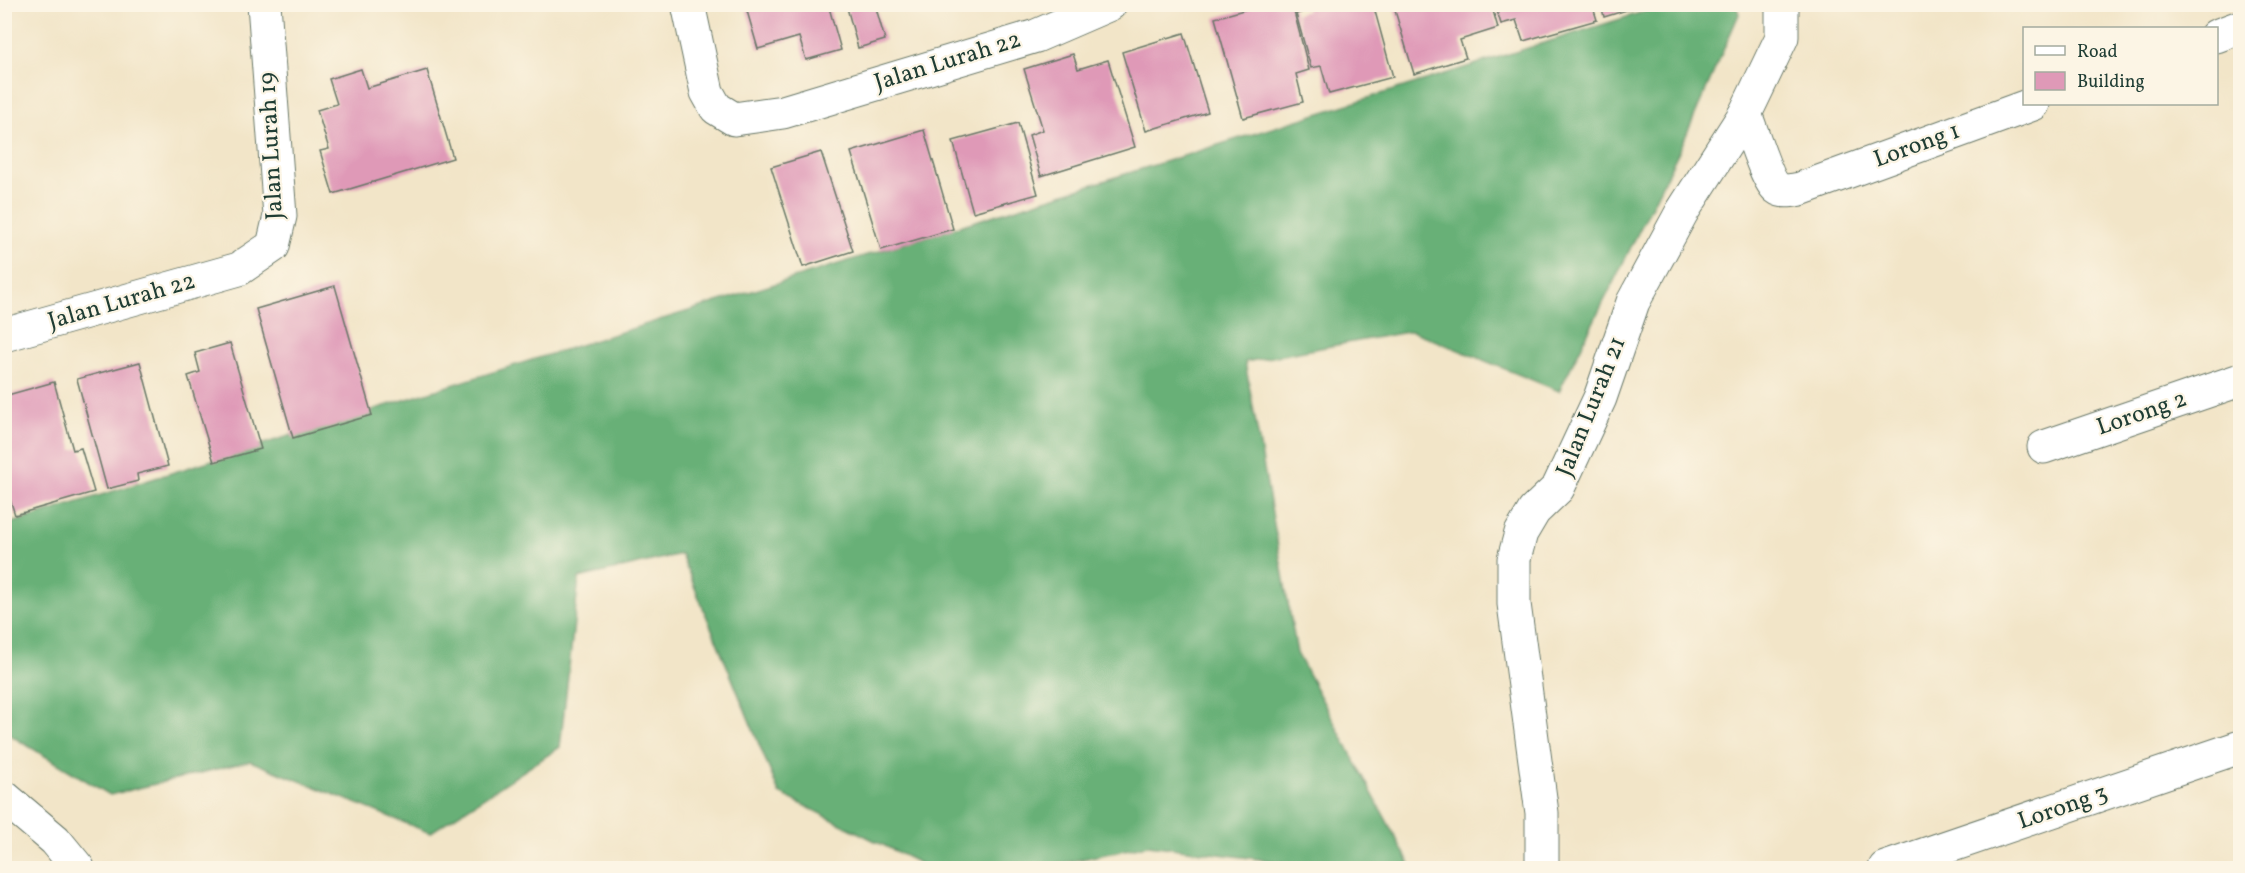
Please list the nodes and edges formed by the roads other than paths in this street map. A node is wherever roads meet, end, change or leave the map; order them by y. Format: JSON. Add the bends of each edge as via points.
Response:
{"nodes":[{"id":1,"x":264,"y":4,"type":"edge"},
{"id":2,"x":688,"y":4,"type":"edge"},
{"id":3,"x":1110,"y":4,"type":"edge"},
{"id":4,"x":1782,"y":4,"type":"edge"},
{"id":5,"x":2241,"y":27,"type":"edge"},
{"id":6,"x":2218,"y":36,"type":"edge"},
{"id":7,"x":2030,"y":105,"type":"edge"},
{"id":8,"x":1745,"y":114,"type":"junction"},
{"id":9,"x":239,"y":268,"type":"joint"},
{"id":10,"x":4,"y":335,"type":"edge"},
{"id":11,"x":2241,"y":380,"type":"edge"},
{"id":12,"x":2044,"y":447,"type":"dead end"},
{"id":13,"x":2241,"y":747,"type":"edge"},
{"id":14,"x":4,"y":797,"type":"edge"},
{"id":15,"x":78,"y":868,"type":"edge"},
{"id":16,"x":1542,"y":868,"type":"edge"},
{"id":17,"x":1885,"y":868,"type":"edge"}],
"edges":[{"from":1,"to":9,"type":"street","name":"Jalan Lurah 19","via":[[280,216],[273,246]]},
{"from":2,"to":3,"type":"street","name":"Jalan Lurah 22","via":[[707,92],[716,108],[734,119],[783,112],[1036,36]]},
{"from":4,"to":8,"type":"street","name":"Jalan Lurah 21","via":[[1782,37]]},
{"from":5,"to":6,"type":"street"},
{"from":7,"to":8,"type":"street","name":"Lorong 1","via":[[1800,189],[1784,190],[1768,177]]},
{"from":8,"to":16,"type":"street","name":"Jalan Lurah 21","via":[[1682,212],[1633,302],[1600,398],[1558,488],[1534,512],[1521,533],[1514,559],[1514,604],[1542,813]]},
{"from":9,"to":10,"type":"street","name":"Jalan Lurah 22"},
{"from":11,"to":12,"type":"street","name":"Lorong 2"},
{"from":13,"to":17,"type":"street","name":"Lorong 3"},
{"from":14,"to":15,"type":"street","via":[[55,840]]}]}
